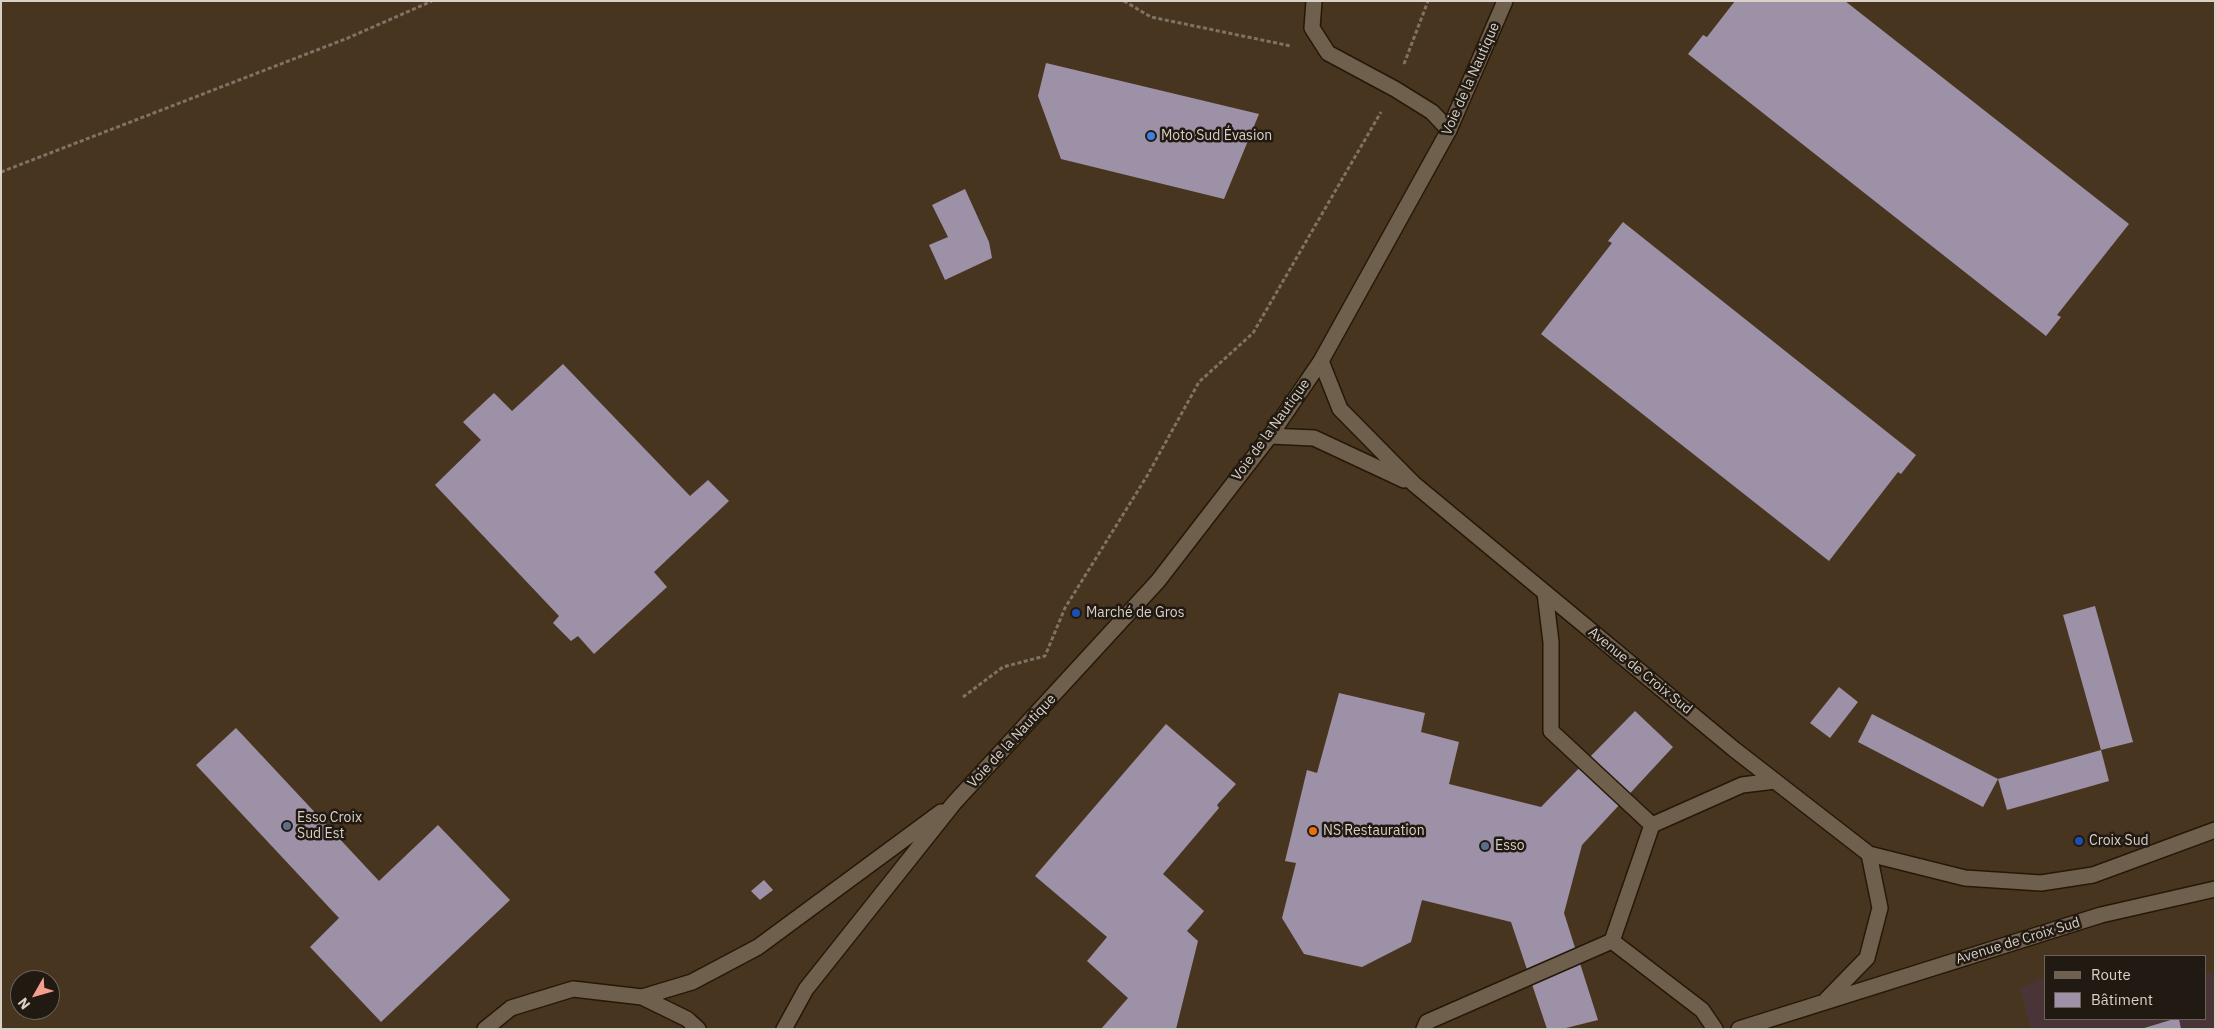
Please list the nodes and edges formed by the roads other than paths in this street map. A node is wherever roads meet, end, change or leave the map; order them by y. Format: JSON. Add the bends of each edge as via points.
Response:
{"nodes":[{"id":1,"x":1314,"y":1,"type":"edge"},
{"id":2,"x":1505,"y":1,"type":"edge"},
{"id":3,"x":1449,"y":130,"type":"junction"},
{"id":4,"x":1321,"y":361,"type":"junction"},
{"id":5,"x":1270,"y":436,"type":"junction"},
{"id":6,"x":1414,"y":484,"type":"junction"},
{"id":7,"x":1545,"y":593,"type":"junction"},
{"id":8,"x":1775,"y":781,"type":"junction"},
{"id":9,"x":954,"y":803,"type":"junction"},
{"id":10,"x":1652,"y":825,"type":"junction"},
{"id":11,"x":2215,"y":830,"type":"edge"},
{"id":12,"x":1869,"y":854,"type":"junction"},
{"id":13,"x":2215,"y":889,"type":"edge"},
{"id":14,"x":1612,"y":940,"type":"junction"},
{"id":15,"x":642,"y":997,"type":"junction"},
{"id":16,"x":1824,"y":1002,"type":"junction"},
{"id":17,"x":485,"y":1029,"type":"edge"},
{"id":18,"x":698,"y":1029,"type":"edge"},
{"id":19,"x":784,"y":1029,"type":"edge"},
{"id":20,"x":1424,"y":1029,"type":"edge"},
{"id":21,"x":1715,"y":1029,"type":"edge"},
{"id":22,"x":1739,"y":1029,"type":"edge"}],
"edges":[{"from":1,"to":3,"type":"street","via":[[1312,28],[1328,54],[1432,112]]},
{"from":2,"to":3,"type":"street","name":"Voie de la Nautique"},
{"from":3,"to":4,"type":"street","name":"Voie de la Nautique"},
{"from":4,"to":5,"type":"street","name":"Voie de la Nautique"},
{"from":4,"to":6,"type":"street","name":"Avenue de Croix Sud","via":[[1340,410]]},
{"from":5,"to":6,"type":"street","name":"Avenue de Croix Sud","via":[[1314,438]]},
{"from":5,"to":9,"type":"street","name":"Voie de la Nautique","via":[[1158,581]]},
{"from":6,"to":7,"type":"street","name":"Avenue de Croix Sud"},
{"from":7,"to":8,"type":"street","name":"Avenue de Croix Sud"},
{"from":7,"to":10,"type":"street","via":[[1551,642],[1551,731]]},
{"from":8,"to":10,"type":"street","via":[[1742,785]]},
{"from":8,"to":12,"type":"street","name":"Avenue de Croix Sud"},
{"from":9,"to":15,"type":"street","name":"Voie de la Nautique","via":[[758,948],[692,982]]},
{"from":9,"to":19,"type":"street","name":"Voie de la Nautique","via":[[806,989]]},
{"from":10,"to":14,"type":"street"},
{"from":11,"to":12,"type":"street","name":"Avenue de Croix Sud","via":[[2093,875],[2041,883],[1965,878]]},
{"from":12,"to":16,"type":"street","name":"Avenue de Croix Sud","via":[[1880,908],[1867,958]]},
{"from":13,"to":16,"type":"street","name":"Avenue de Croix Sud","via":[[2102,915]]},
{"from":14,"to":20,"type":"street","via":[[1427,1022]]},
{"from":14,"to":21,"type":"street","via":[[1702,1010]]},
{"from":15,"to":17,"type":"street","via":[[573,989],[511,1008]]},
{"from":15,"to":18,"type":"street","via":[[687,1019]]},
{"from":16,"to":22,"type":"street","name":"Avenue de Croix Sud"}]}
